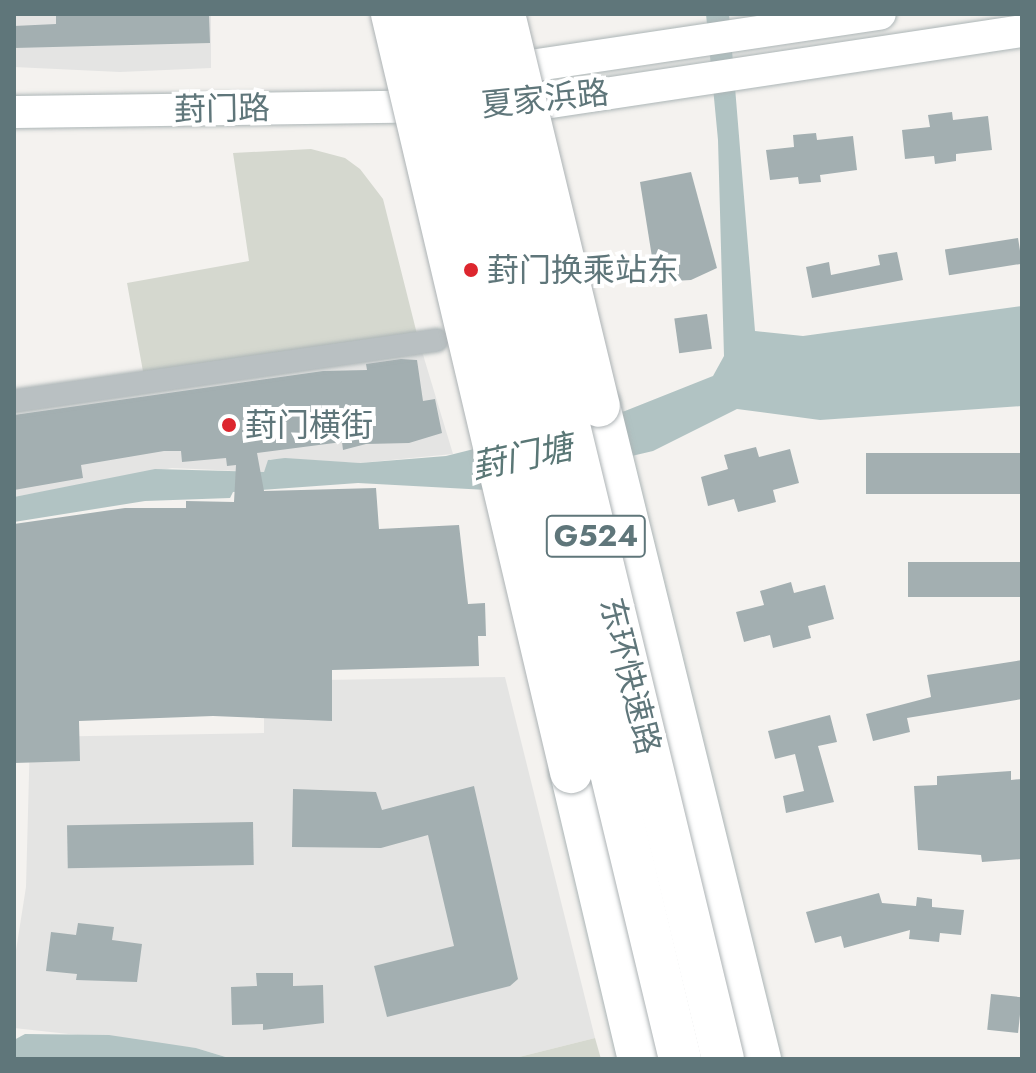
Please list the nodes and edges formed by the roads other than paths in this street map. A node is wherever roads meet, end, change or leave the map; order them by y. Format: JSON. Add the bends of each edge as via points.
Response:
{"nodes":[{"id":1,"x":392,"y":14,"type":"edge"},
{"id":2,"x":428,"y":14,"type":"edge"},
{"id":3,"x":469,"y":14,"type":"edge"},
{"id":4,"x":504,"y":14,"type":"edge"},
{"id":5,"x":880,"y":14,"type":"edge"},
{"id":6,"x":1022,"y":31,"type":"edge"},
{"id":7,"x":430,"y":105,"type":"junction"},
{"id":8,"x":14,"y":112,"type":"edge"},
{"id":9,"x":437,"y":340,"type":"dead end"},
{"id":10,"x":14,"y":401,"type":"edge"},
{"id":11,"x":639,"y":1059,"type":"edge"},
{"id":12,"x":680,"y":1059,"type":"edge"},
{"id":13,"x":723,"y":1059,"type":"edge"},
{"id":14,"x":760,"y":1059,"type":"edge"}],
"edges":[{"from":1,"to":11,"type":"highway","bridge":true},
{"from":2,"to":12,"type":"highway","name":"东环快速路","number":"G524","bridge":true},
{"from":3,"to":13,"type":"highway","name":"东环快速路","number":"G524","bridge":true},
{"from":4,"to":14,"type":"highway","bridge":true},
{"from":5,"to":7,"type":"main road","name":"夏家浜路","via":[[500,69]]},
{"from":6,"to":7,"type":"main road","name":"夏家浜路","via":[[510,109]]},
{"from":7,"to":8,"type":"main road","name":"葑门路"},
{"from":9,"to":10,"type":"street"}]}
